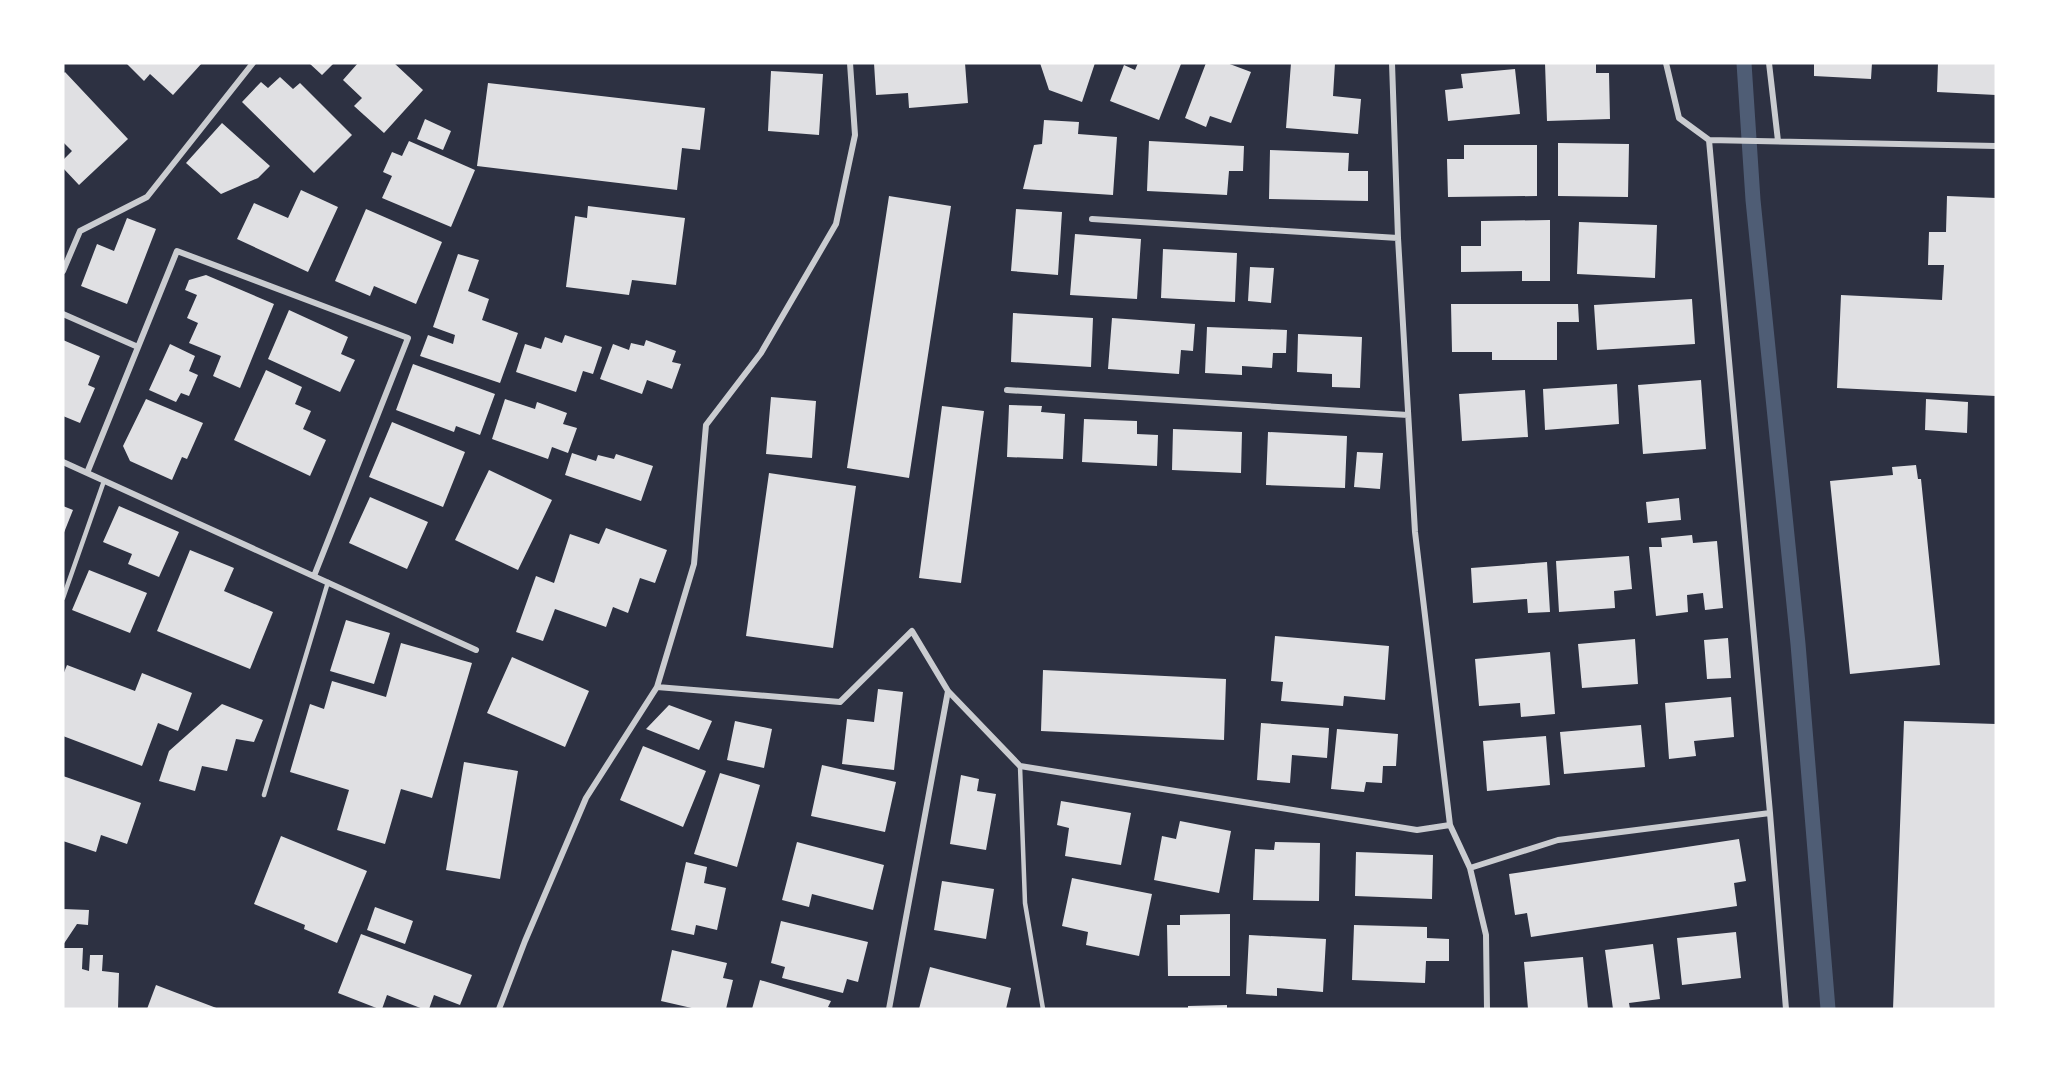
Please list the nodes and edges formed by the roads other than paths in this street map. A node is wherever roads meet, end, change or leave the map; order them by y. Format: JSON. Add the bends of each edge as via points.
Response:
{"nodes":[{"id":1,"x":253,"y":63,"type":"edge"},
{"id":2,"x":850,"y":63,"type":"edge"},
{"id":3,"x":1392,"y":63,"type":"edge"},
{"id":4,"x":1666,"y":63,"type":"edge"},
{"id":5,"x":1769,"y":63,"type":"edge"},
{"id":6,"x":1709,"y":140,"type":"junction"},
{"id":7,"x":1778,"y":141,"type":"junction"},
{"id":8,"x":1996,"y":146,"type":"edge"},
{"id":9,"x":1092,"y":219,"type":"dead end"},
{"id":10,"x":1398,"y":238,"type":"junction"},
{"id":11,"x":63,"y":271,"type":"edge"},
{"id":12,"x":63,"y":314,"type":"edge"},
{"id":13,"x":138,"y":346,"type":"junction"},
{"id":14,"x":1007,"y":390,"type":"dead end"},
{"id":15,"x":1408,"y":415,"type":"junction"},
{"id":16,"x":63,"y":462,"type":"edge"},
{"id":17,"x":87,"y":473,"type":"junction"},
{"id":18,"x":104,"y":481,"type":"junction"},
{"id":19,"x":314,"y":576,"type":"junction"},
{"id":20,"x":328,"y":582,"type":"junction"},
{"id":21,"x":63,"y":598,"type":"edge"},
{"id":22,"x":476,"y":650,"type":"dead end"},
{"id":23,"x":657,"y":687,"type":"junction"},
{"id":24,"x":948,"y":691,"type":"junction"},
{"id":25,"x":1020,"y":766,"type":"junction"},
{"id":26,"x":264,"y":795,"type":"dead end"},
{"id":27,"x":1770,"y":813,"type":"junction"},
{"id":28,"x":1450,"y":825,"type":"junction"},
{"id":29,"x":1470,"y":868,"type":"junction"},
{"id":30,"x":499,"y":1009,"type":"edge"},
{"id":31,"x":889,"y":1009,"type":"edge"},
{"id":32,"x":1043,"y":1009,"type":"edge"},
{"id":33,"x":1487,"y":1009,"type":"edge"},
{"id":34,"x":1786,"y":1009,"type":"edge"}],
"edges":[{"from":1,"to":11,"type":"street","via":[[147,197],[80,231]]},
{"from":2,"to":23,"type":"street","via":[[855,135],[836,224],[761,353],[706,425],[694,564]]},
{"from":3,"to":10,"type":"street"},
{"from":4,"to":6,"type":"street","via":[[1679,118]]},
{"from":5,"to":7,"type":"street"},
{"from":6,"to":7,"type":"street"},
{"from":6,"to":27,"type":"street"},
{"from":7,"to":8,"type":"street"},
{"from":9,"to":10,"type":"street"},
{"from":10,"to":15,"type":"street"},
{"from":12,"to":13,"type":"street"},
{"from":13,"to":17,"type":"street"},
{"from":13,"to":19,"type":"street","via":[[177,251],[408,338]]},
{"from":14,"to":15,"type":"street"},
{"from":15,"to":28,"type":"street","via":[[1415,532]]},
{"from":16,"to":17,"type":"street"},
{"from":17,"to":18,"type":"street"},
{"from":18,"to":19,"type":"street"},
{"from":18,"to":21,"type":"lane"},
{"from":19,"to":20,"type":"street"},
{"from":20,"to":22,"type":"street"},
{"from":20,"to":26,"type":"lane"},
{"from":23,"to":24,"type":"street","via":[[840,702],[912,631]]},
{"from":23,"to":30,"type":"street","via":[[586,798]]},
{"from":24,"to":25,"type":"street"},
{"from":24,"to":31,"type":"street"},
{"from":25,"to":28,"type":"street","via":[[1417,830]]},
{"from":25,"to":32,"type":"lane","via":[[1025,903]]},
{"from":27,"to":29,"type":"street","via":[[1558,840]]},
{"from":27,"to":34,"type":"street"},
{"from":28,"to":29,"type":"street"},
{"from":29,"to":33,"type":"street","via":[[1486,935]]}]}
